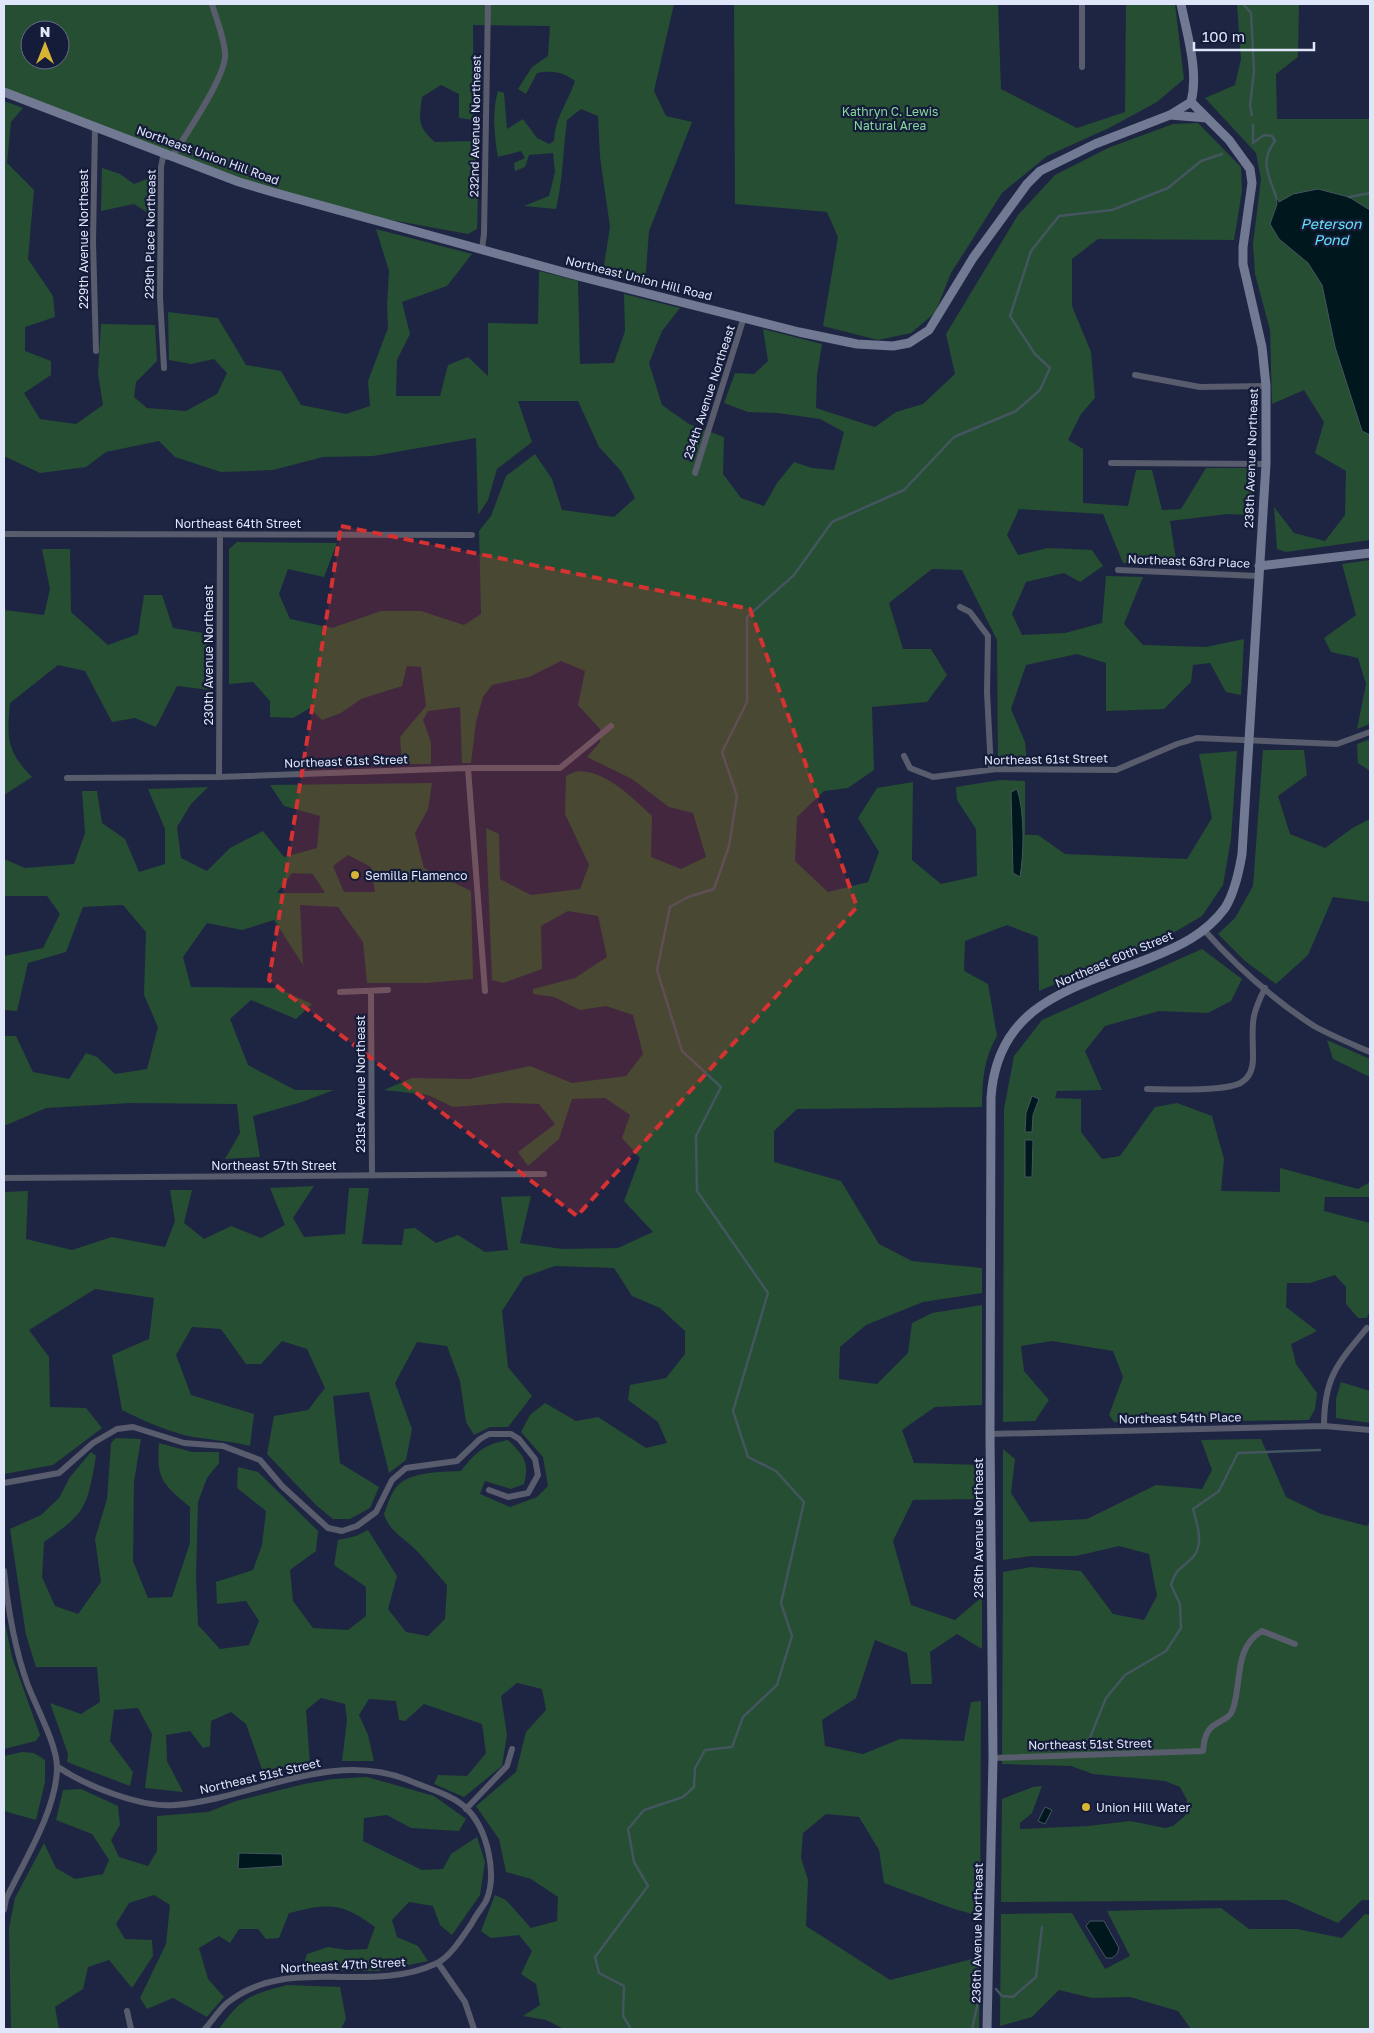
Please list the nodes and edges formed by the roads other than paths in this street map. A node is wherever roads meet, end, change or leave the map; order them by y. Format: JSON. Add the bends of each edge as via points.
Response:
{"nodes":[{"id":1,"x":212,"y":4,"type":"edge"},
{"id":2,"x":488,"y":4,"type":"edge"},
{"id":3,"x":1082,"y":4,"type":"edge"},
{"id":4,"x":1181,"y":4,"type":"edge"},
{"id":5,"x":1082,"y":66,"type":"dead end"},
{"id":6,"x":4,"y":92,"type":"edge"},
{"id":7,"x":1190,"y":102,"type":"junction"},
{"id":8,"x":1170,"y":115,"type":"junction"},
{"id":9,"x":1207,"y":118,"type":"junction"},
{"id":10,"x":95,"y":127,"type":"junction"},
{"id":11,"x":173,"y":156,"type":"junction"},
{"id":12,"x":482,"y":249,"type":"junction"},
{"id":13,"x":744,"y":317,"type":"junction"},
{"id":14,"x":96,"y":351,"type":"dead end"},
{"id":15,"x":164,"y":368,"type":"dead end"},
{"id":16,"x":1135,"y":375,"type":"dead end"},
{"id":17,"x":1266,"y":386,"type":"junction"},
{"id":18,"x":1111,"y":463,"type":"dead end"},
{"id":19,"x":1266,"y":464,"type":"junction"},
{"id":20,"x":695,"y":473,"type":"dead end"},
{"id":21,"x":4,"y":534,"type":"edge"},
{"id":22,"x":220,"y":534,"type":"junction"},
{"id":23,"x":472,"y":535,"type":"dead end"},
{"id":24,"x":1370,"y":553,"type":"edge"},
{"id":25,"x":1118,"y":570,"type":"dead end"},
{"id":26,"x":1259,"y":571,"type":"junction"},
{"id":27,"x":960,"y":607,"type":"dead end"},
{"id":28,"x":610,"y":726,"type":"dead end"},
{"id":29,"x":1370,"y":732,"type":"edge"},
{"id":30,"x":1249,"y":741,"type":"junction"},
{"id":31,"x":904,"y":756,"type":"dead end"},
{"id":32,"x":468,"y":768,"type":"junction"},
{"id":33,"x":991,"y":770,"type":"junction"},
{"id":34,"x":219,"y":777,"type":"junction"},
{"id":35,"x":67,"y":778,"type":"dead end"},
{"id":36,"x":1237,"y":880,"type":"joint"},
{"id":37,"x":1204,"y":930,"type":"junction"},
{"id":38,"x":1265,"y":988,"type":"junction"},
{"id":39,"x":388,"y":990,"type":"dead end"},
{"id":40,"x":371,"y":991,"type":"junction"},
{"id":41,"x":340,"y":992,"type":"dead end"},
{"id":42,"x":485,"y":992,"type":"dead end"},
{"id":43,"x":1012,"y":1032,"type":"joint"},
{"id":44,"x":1370,"y":1052,"type":"edge"},
{"id":45,"x":1147,"y":1089,"type":"dead end"},
{"id":46,"x":544,"y":1174,"type":"dead end"},
{"id":47,"x":372,"y":1176,"type":"junction"},
{"id":48,"x":4,"y":1178,"type":"edge"},
{"id":49,"x":1366,"y":1328,"type":"dead end"},
{"id":50,"x":1324,"y":1426,"type":"junction"},
{"id":51,"x":1370,"y":1430,"type":"edge"},
{"id":52,"x":990,"y":1434,"type":"junction"},
{"id":53,"x":4,"y":1483,"type":"edge"},
{"id":54,"x":488,"y":1490,"type":"dead end"},
{"id":55,"x":4,"y":1571,"type":"edge"},
{"id":56,"x":1295,"y":1644,"type":"dead end"},
{"id":57,"x":512,"y":1749,"type":"dead end"},
{"id":58,"x":992,"y":1758,"type":"junction"},
{"id":59,"x":58,"y":1768,"type":"junction"},
{"id":60,"x":466,"y":1809,"type":"junction"},
{"id":61,"x":4,"y":1910,"type":"edge"},
{"id":62,"x":438,"y":1963,"type":"junction"},
{"id":63,"x":127,"y":2011,"type":"dead end"},
{"id":64,"x":131,"y":2029,"type":"edge"},
{"id":65,"x":205,"y":2029,"type":"edge"},
{"id":66,"x":474,"y":2029,"type":"edge"},
{"id":67,"x":987,"y":2029,"type":"edge"}],
"edges":[{"from":1,"to":11,"type":"street","name":"229th Place Northeast","via":[[224,45],[225,63]]},
{"from":2,"to":12,"type":"street","name":"232nd Avenue Northeast"},
{"from":3,"to":5,"type":"street"},
{"from":4,"to":7,"type":"street","via":[[1192,59],[1194,89]]},
{"from":6,"to":10,"type":"street","name":"Northeast Union Hill Road"},
{"from":7,"to":8,"type":"street","name":"Northeast Union Hill Road"},
{"from":7,"to":9,"type":"street","name":"238th Avenue Northeast"},
{"from":8,"to":9,"type":"street"},
{"from":8,"to":13,"type":"street","name":"Northeast Union Hill Road","via":[[1095,144],[1040,171],[972,258],[937,320],[920,338],[893,346],[857,344]]},
{"from":9,"to":17,"type":"street","name":"238th Avenue Northeast","via":[[1229,140],[1250,169],[1252,183],[1242,256],[1262,347]]},
{"from":10,"to":11,"type":"street","name":"Northeast Union Hill Road"},
{"from":10,"to":14,"type":"street","name":"229th Avenue Northeast","via":[[93,242]]},
{"from":11,"to":12,"type":"street","name":"Northeast Union Hill Road","via":[[239,182]]},
{"from":11,"to":15,"type":"street","name":"229th Place Northeast","via":[[163,157],[161,167],[160,297]]},
{"from":12,"to":13,"type":"street","name":"Northeast Union Hill Road"},
{"from":13,"to":20,"type":"street","name":"234th Avenue Northeast"},
{"from":16,"to":17,"type":"street","via":[[1200,387]]},
{"from":17,"to":19,"type":"street","name":"238th Avenue Northeast"},
{"from":18,"to":19,"type":"street"},
{"from":19,"to":26,"type":"street","name":"238th Avenue Northeast"},
{"from":21,"to":22,"type":"street","name":"Northeast 64th Street"},
{"from":22,"to":23,"type":"street","name":"Northeast 64th Street"},
{"from":22,"to":34,"type":"street","name":"230th Avenue Northeast"},
{"from":24,"to":26,"type":"street"},
{"from":25,"to":26,"type":"street","name":"Northeast 63rd Place"},
{"from":26,"to":30,"type":"street","name":"238th Avenue Northeast"},
{"from":27,"to":33,"type":"street","via":[[970,612],[988,636]]},
{"from":28,"to":32,"type":"street","name":"Northeast 61st Street","via":[[560,768]]},
{"from":29,"to":30,"type":"street","name":"Northeast 61st Street","via":[[1337,744]]},
{"from":30,"to":33,"type":"street","name":"Northeast 61st Street","via":[[1197,738],[1116,770]]},
{"from":30,"to":36,"type":"street","name":"238th Avenue Northeast","via":[[1242,854]]},
{"from":31,"to":33,"type":"street","name":"Northeast 61st Street","via":[[910,768],[933,778]]},
{"from":32,"to":34,"type":"street","name":"Northeast 61st Street"},
{"from":32,"to":42,"type":"street"},
{"from":34,"to":35,"type":"street","name":"Northeast 61st Street"},
{"from":36,"to":37,"type":"street","name":"Northeast 60th Street","via":[[1224,908]]},
{"from":37,"to":38,"type":"street","via":[[1226,955]]},
{"from":37,"to":43,"type":"street","name":"Northeast 60th Street","via":[[1187,942],[1052,998],[1029,1014]]},
{"from":38,"to":44,"type":"street","via":[[1316,1026]]},
{"from":38,"to":45,"type":"street","via":[[1252,1016],[1253,1061],[1244,1081],[1221,1088]]},
{"from":39,"to":40,"type":"street"},
{"from":40,"to":41,"type":"street"},
{"from":40,"to":47,"type":"street","name":"231st Avenue Northeast"},
{"from":43,"to":52,"type":"street","name":"236th Avenue Northeast","via":[[996,1064],[991,1098]]},
{"from":46,"to":47,"type":"street","name":"Northeast 57th Street"},
{"from":47,"to":48,"type":"street","name":"Northeast 57th Street"},
{"from":49,"to":50,"type":"street","via":[[1345,1354],[1328,1385]]},
{"from":50,"to":51,"type":"street","name":"Northeast 54th Place"},
{"from":50,"to":52,"type":"street","name":"Northeast 54th Place"},
{"from":52,"to":58,"type":"street","name":"236th Avenue Northeast"},
{"from":53,"to":54,"type":"street","via":[[59,1473],[93,1443],[117,1429],[133,1427],[184,1442],[223,1446],[260,1460],[282,1486],[328,1528],[342,1531],[357,1526],[376,1512],[392,1480],[406,1468],[457,1461],[489,1434],[511,1434],[535,1459],[538,1475],[528,1493],[508,1497]]},
{"from":55,"to":59,"type":"street","via":[[11,1627],[27,1683],[47,1729]]},
{"from":56,"to":58,"type":"street","name":"Northeast 51st Street","via":[[1262,1631],[1250,1638],[1240,1667],[1233,1711],[1223,1722],[1212,1726],[1205,1737],[1203,1751]]},
{"from":57,"to":60,"type":"street","via":[[508,1766]]},
{"from":58,"to":67,"type":"street","name":"236th Avenue Northeast"},
{"from":59,"to":60,"type":"street","name":"Northeast 51st Street","via":[[75,1779],[129,1799],[173,1805],[324,1772],[368,1770],[410,1781],[445,1795]]},
{"from":59,"to":61,"type":"street","via":[[50,1807],[6,1899]]},
{"from":60,"to":62,"type":"street","via":[[484,1838],[492,1864],[486,1899],[457,1943]]},
{"from":62,"to":65,"type":"street","name":"Northeast 47th Street","via":[[414,1973],[390,1976],[274,1980],[252,1987],[226,2004]]},
{"from":62,"to":66,"type":"street","via":[[465,2002]]},
{"from":63,"to":64,"type":"street"}]}
